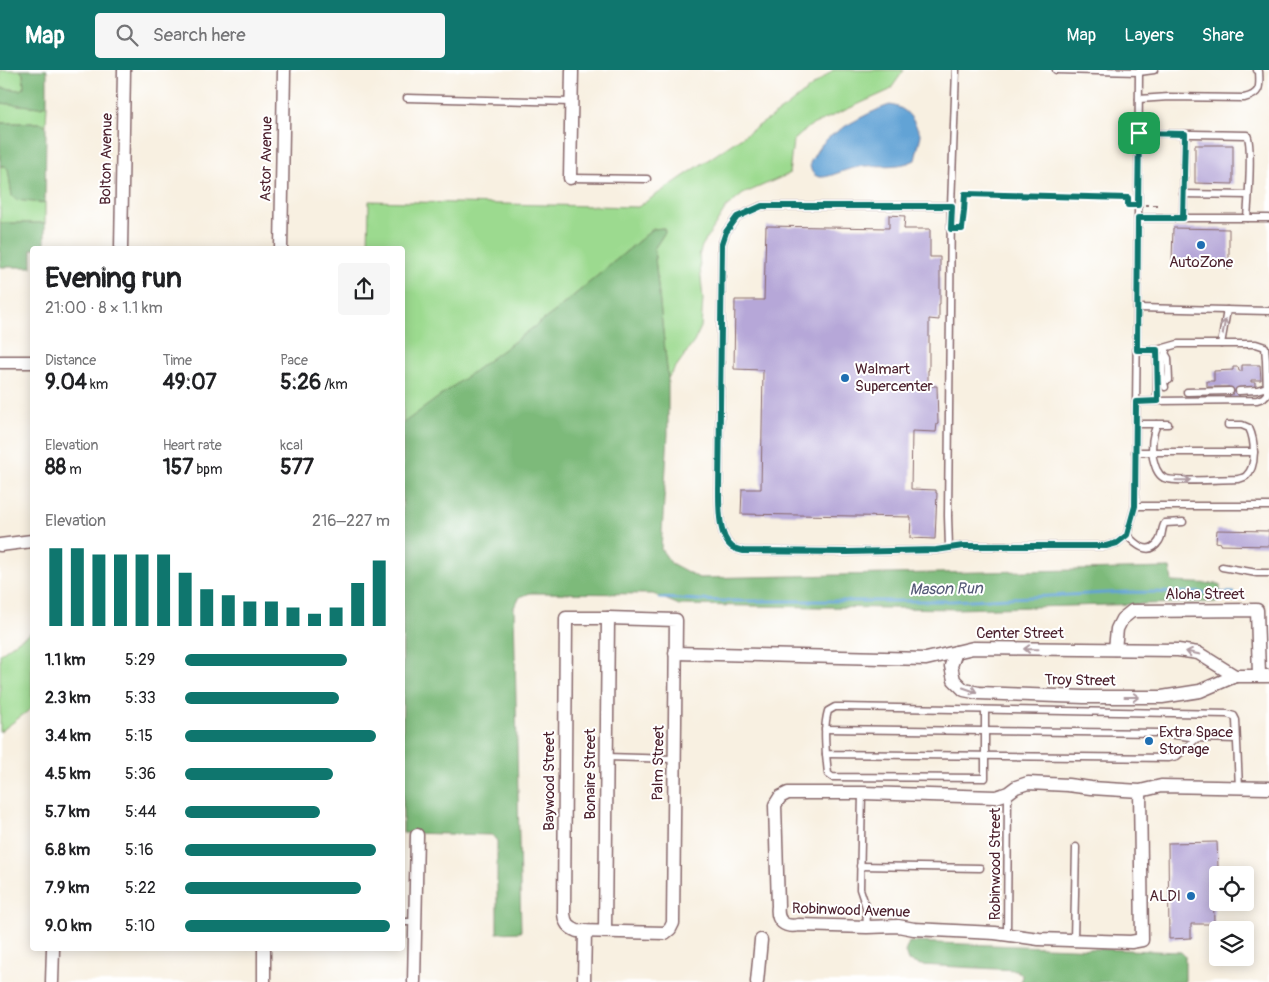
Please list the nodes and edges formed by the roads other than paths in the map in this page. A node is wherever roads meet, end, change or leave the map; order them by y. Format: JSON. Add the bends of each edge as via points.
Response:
{"nodes":[{"id":1,"x":124,"y":70,"type":"edge"},
{"id":2,"x":284,"y":70,"type":"edge"},
{"id":3,"x":572,"y":70,"type":"edge"},
{"id":4,"x":956,"y":70,"type":"edge"},
{"id":5,"x":1056,"y":70,"type":"edge"},
{"id":6,"x":1154,"y":70,"type":"edge"},
{"id":7,"x":1258,"y":70,"type":"edge"},
{"id":8,"x":1139,"y":72,"type":"junction"},
{"id":9,"x":407,"y":98,"type":"dead end"},
{"id":10,"x":1139,"y":99,"type":"junction"},
{"id":11,"x":571,"y":102,"type":"junction"},
{"id":12,"x":1139,"y":133,"type":"junction"},
{"id":13,"x":1185,"y":134,"type":"junction"},
{"id":14,"x":570,"y":178,"type":"joint"},
{"id":15,"x":647,"y":179,"type":"dead end"},
{"id":16,"x":1184,"y":194,"type":"junction"},
{"id":17,"x":1248,"y":195,"type":"junction"},
{"id":18,"x":952,"y":206,"type":"junction"},
{"id":19,"x":1138,"y":218,"type":"junction"},
{"id":20,"x":1183,"y":218,"type":"junction"},
{"id":21,"x":1247,"y":218,"type":"junction"},
{"id":22,"x":1269,"y":218,"type":"edge"},
{"id":23,"x":121,"y":246,"type":"edge"},
{"id":24,"x":281,"y":246,"type":"edge"},
{"id":25,"x":1137,"y":308,"type":"junction"},
{"id":26,"x":1227,"y":310,"type":"junction"},
{"id":27,"x":1269,"y":312,"type":"edge"},
{"id":28,"x":1221,"y":344,"type":"junction"},
{"id":29,"x":1137,"y":350,"type":"junction"},
{"id":30,"x":1157,"y":350,"type":"junction"},
{"id":31,"x":1166,"y":350,"type":"junction"},
{"id":32,"x":0,"y":362,"type":"edge"},
{"id":33,"x":30,"y":362,"type":"edge"},
{"id":34,"x":1169,"y":380,"type":"dead end"},
{"id":35,"x":1165,"y":387,"type":"dead end"},
{"id":36,"x":1267,"y":387,"type":"junction"},
{"id":37,"x":1230,"y":394,"type":"dead end"},
{"id":38,"x":1239,"y":394,"type":"dead end"},
{"id":39,"x":1187,"y":395,"type":"dead end"},
{"id":40,"x":1158,"y":401,"type":"junction"},
{"id":41,"x":1136,"y":402,"type":"junction"},
{"id":42,"x":1136,"y":424,"type":"junction"},
{"id":43,"x":1157,"y":424,"type":"junction"},
{"id":44,"x":1168,"y":424,"type":"dead end"},
{"id":45,"x":1228,"y":425,"type":"dead end"},
{"id":46,"x":1136,"y":452,"type":"junction"},
{"id":47,"x":1152,"y":452,"type":"junction"},
{"id":48,"x":1254,"y":452,"type":"junction"},
{"id":49,"x":1135,"y":506,"type":"junction"},
{"id":50,"x":1269,"y":506,"type":"edge"},
{"id":51,"x":1183,"y":522,"type":"dead end"},
{"id":52,"x":1127,"y":535,"type":"junction"},
{"id":53,"x":30,"y":541,"type":"edge"},
{"id":54,"x":0,"y":545,"type":"edge"},
{"id":55,"x":949,"y":547,"type":"junction"},
{"id":56,"x":1222,"y":567,"type":"dead end"},
{"id":57,"x":1269,"y":573,"type":"edge"},
{"id":58,"x":566,"y":618,"type":"joint"},
{"id":59,"x":608,"y":618,"type":"junction"},
{"id":60,"x":1115,"y":649,"type":"junction"},
{"id":61,"x":956,"y":652,"type":"junction"},
{"id":62,"x":676,"y":653,"type":"junction"},
{"id":63,"x":1235,"y":676,"type":"junction"},
{"id":64,"x":1264,"y":676,"type":"edge"},
{"id":65,"x":985,"y":710,"type":"junction"},
{"id":66,"x":825,"y":729,"type":"junction"},
{"id":67,"x":985,"y":730,"type":"junction"},
{"id":68,"x":1197,"y":738,"type":"junction"},
{"id":69,"x":1237,"y":739,"type":"junction"},
{"id":70,"x":826,"y":754,"type":"junction"},
{"id":71,"x":985,"y":756,"type":"junction"},
{"id":72,"x":607,"y":757,"type":"junction"},
{"id":73,"x":674,"y":759,"type":"junction"},
{"id":74,"x":1239,"y":788,"type":"junction"},
{"id":75,"x":1269,"y":788,"type":"edge"},
{"id":76,"x":1140,"y":791,"type":"junction"},
{"id":77,"x":862,"y":793,"type":"junction"},
{"id":78,"x":1008,"y":793,"type":"junction"},
{"id":79,"x":417,"y":835,"type":"dead end"},
{"id":80,"x":1076,"y":847,"type":"dead end"},
{"id":81,"x":860,"y":866,"type":"junction"},
{"id":82,"x":980,"y":868,"type":"dead end"},
{"id":83,"x":409,"y":922,"type":"edge"},
{"id":84,"x":867,"y":927,"type":"junction"},
{"id":85,"x":584,"y":930,"type":"junction"},
{"id":86,"x":606,"y":931,"type":"junction"},
{"id":87,"x":1007,"y":935,"type":"junction"},
{"id":88,"x":760,"y":940,"type":"dead end"},
{"id":89,"x":1074,"y":940,"type":"junction"},
{"id":90,"x":53,"y":951,"type":"edge"},
{"id":91,"x":264,"y":951,"type":"edge"},
{"id":92,"x":52,"y":982,"type":"edge"},
{"id":93,"x":264,"y":982,"type":"edge"},
{"id":94,"x":414,"y":982,"type":"edge"},
{"id":95,"x":584,"y":982,"type":"edge"},
{"id":96,"x":757,"y":982,"type":"edge"}],
"edges":[{"from":1,"to":23,"type":"street","name":"Bolton Avenue"},
{"from":2,"to":24,"type":"street","name":"Astor Avenue"},
{"from":3,"to":11,"type":"street"},
{"from":4,"to":18,"type":"lane"},
{"from":5,"to":8,"type":"lane"},
{"from":6,"to":8,"type":"lane"},
{"from":7,"to":10,"type":"lane","via":[[1257,92],[1244,98]]},
{"from":8,"to":10,"type":"lane"},
{"from":9,"to":11,"type":"lane"},
{"from":10,"to":12,"type":"lane"},
{"from":11,"to":14,"type":"street"},
{"from":12,"to":13,"type":"lane"},
{"from":12,"to":19,"type":"lane"},
{"from":13,"to":16,"type":"lane"},
{"from":13,"to":17,"type":"lane","via":[[1247,135],[1250,150]]},
{"from":14,"to":15,"type":"lane"},
{"from":16,"to":17,"type":"lane"},
{"from":16,"to":20,"type":"lane"},
{"from":17,"to":21,"type":"lane"},
{"from":18,"to":55,"type":"lane"},
{"from":18,"to":55,"type":"lane","via":[[762,206],[737,217],[722,244],[719,489],[723,534],[730,546],[743,551],[847,552]]},
{"from":19,"to":20,"type":"lane"},
{"from":19,"to":25,"type":"lane"},
{"from":20,"to":21,"type":"lane"},
{"from":21,"to":22,"type":"lane"},
{"from":25,"to":26,"type":"lane"},
{"from":25,"to":29,"type":"lane"},
{"from":26,"to":27,"type":"lane"},
{"from":28,"to":26,"type":"lane","one_way":true},
{"from":28,"to":31,"type":"lane","via":[[1178,344]]},
{"from":28,"to":36,"type":"lane","via":[[1256,344],[1265,348]]},
{"from":29,"to":30,"type":"lane"},
{"from":29,"to":41,"type":"lane"},
{"from":30,"to":31,"type":"lane"},
{"from":30,"to":40,"type":"lane"},
{"from":31,"to":34,"type":"lane"},
{"from":31,"to":35,"type":"lane","via":[[1162,359]]},
{"from":32,"to":33,"type":"street"},
{"from":36,"to":38,"type":"lane"},
{"from":36,"to":40,"type":"lane","via":[[1267,394],[1257,400]]},
{"from":37,"to":39,"type":"lane"},
{"from":40,"to":41,"type":"lane"},
{"from":41,"to":42,"type":"lane"},
{"from":42,"to":43,"type":"lane"},
{"from":42,"to":46,"type":"lane"},
{"from":43,"to":44,"type":"lane"},
{"from":43,"to":47,"type":"lane"},
{"from":45,"to":48,"type":"lane","via":[[1250,428]]},
{"from":46,"to":47,"type":"lane"},
{"from":46,"to":49,"type":"lane"},
{"from":47,"to":48,"type":"lane"},
{"from":47,"to":48,"type":"lane","one_way":true,"via":[[1156,470],[1163,478],[1174,480],[1238,479],[1246,476],[1252,466]]},
{"from":49,"to":50,"type":"lane"},
{"from":49,"to":52,"type":"lane"},
{"from":51,"to":52,"type":"lane","via":[[1165,523],[1160,540],[1154,547],[1136,544]]},
{"from":52,"to":55,"type":"lane","via":[[1106,546]]},
{"from":53,"to":54,"type":"street"},
{"from":56,"to":57,"type":"lane"},
{"from":58,"to":59,"type":"street","name":"Palm Street"},
{"from":58,"to":85,"type":"street","name":"Baywood Street","via":[[564,914],[570,928]]},
{"from":59,"to":62,"type":"street","name":"Palm Street","via":[[676,620]]},
{"from":59,"to":72,"type":"street","name":"Bonaire Street"},
{"from":60,"to":61,"type":"street","name":"Center Street","one_way":true,"via":[[973,648]]},
{"from":63,"to":60,"type":"street","name":"Center Street","one_way":true,"via":[[1198,653]]},
{"from":60,"to":64,"type":"street","name":"Aloha Street","via":[[1117,629],[1122,619],[1132,611],[1257,610]]},
{"from":61,"to":62,"type":"street","name":"Center Street","via":[[926,659]]},
{"from":61,"to":63,"type":"street","name":"Troy Street","one_way":true,"via":[[951,666],[954,680],[964,690],[979,694],[1162,697],[1200,691]]},
{"from":62,"to":73,"type":"street","name":"Palm Street"},
{"from":63,"to":64,"type":"street"},
{"from":65,"to":66,"type":"lane","via":[[835,707],[828,711]]},
{"from":65,"to":67,"type":"lane"},
{"from":65,"to":69,"type":"lane","via":[[1227,714],[1236,720]]},
{"from":66,"to":67,"type":"lane"},
{"from":66,"to":70,"type":"lane"},
{"from":67,"to":68,"type":"lane","via":[[1160,734]]},
{"from":67,"to":71,"type":"lane"},
{"from":68,"to":69,"type":"lane"},
{"from":68,"to":71,"type":"lane","via":[[1178,756],[1169,758]]},
{"from":69,"to":74,"type":"lane"},
{"from":70,"to":71,"type":"lane"},
{"from":70,"to":71,"type":"lane","via":[[828,774],[832,777],[985,778]]},
{"from":72,"to":73,"type":"lane"},
{"from":72,"to":86,"type":"street","name":"Bonaire Street"},
{"from":73,"to":86,"type":"street","name":"Palm Street","via":[[673,923],[665,933],[659,934]]},
{"from":74,"to":75,"type":"street","name":"Robinwood Avenue"},
{"from":74,"to":76,"type":"street","name":"Robinwood Avenue","via":[[1161,786]]},
{"from":76,"to":78,"type":"street","name":"Robinwood Avenue","via":[[1028,783]]},
{"from":76,"to":89,"type":"street","name":"Robinwood Avenue","via":[[1142,940]]},
{"from":77,"to":78,"type":"street","name":"Robinwood Avenue","via":[[996,796]]},
{"from":77,"to":81,"type":"lane"},
{"from":77,"to":84,"type":"street","name":"Robinwood Avenue","via":[[788,793],[780,797],[775,805],[777,913],[785,924],[792,926]]},
{"from":78,"to":87,"type":"lane","name":"Robinwood Street"},
{"from":79,"to":83,"type":"street"},
{"from":80,"to":89,"type":"lane"},
{"from":81,"to":82,"type":"lane","name":"Robinwood Street"},
{"from":81,"to":84,"type":"lane","via":[[860,888]]},
{"from":83,"to":94,"type":"street"},
{"from":84,"to":87,"type":"street","name":"Robinwood Avenue","via":[[898,926],[914,930]]},
{"from":85,"to":86,"type":"street","name":"Palm Street"},
{"from":85,"to":95,"type":"street"},
{"from":87,"to":89,"type":"street","name":"Robinwood Avenue","via":[[1039,940]]},
{"from":88,"to":96,"type":"street"},
{"from":90,"to":92,"type":"street"},
{"from":91,"to":93,"type":"street"}]}
